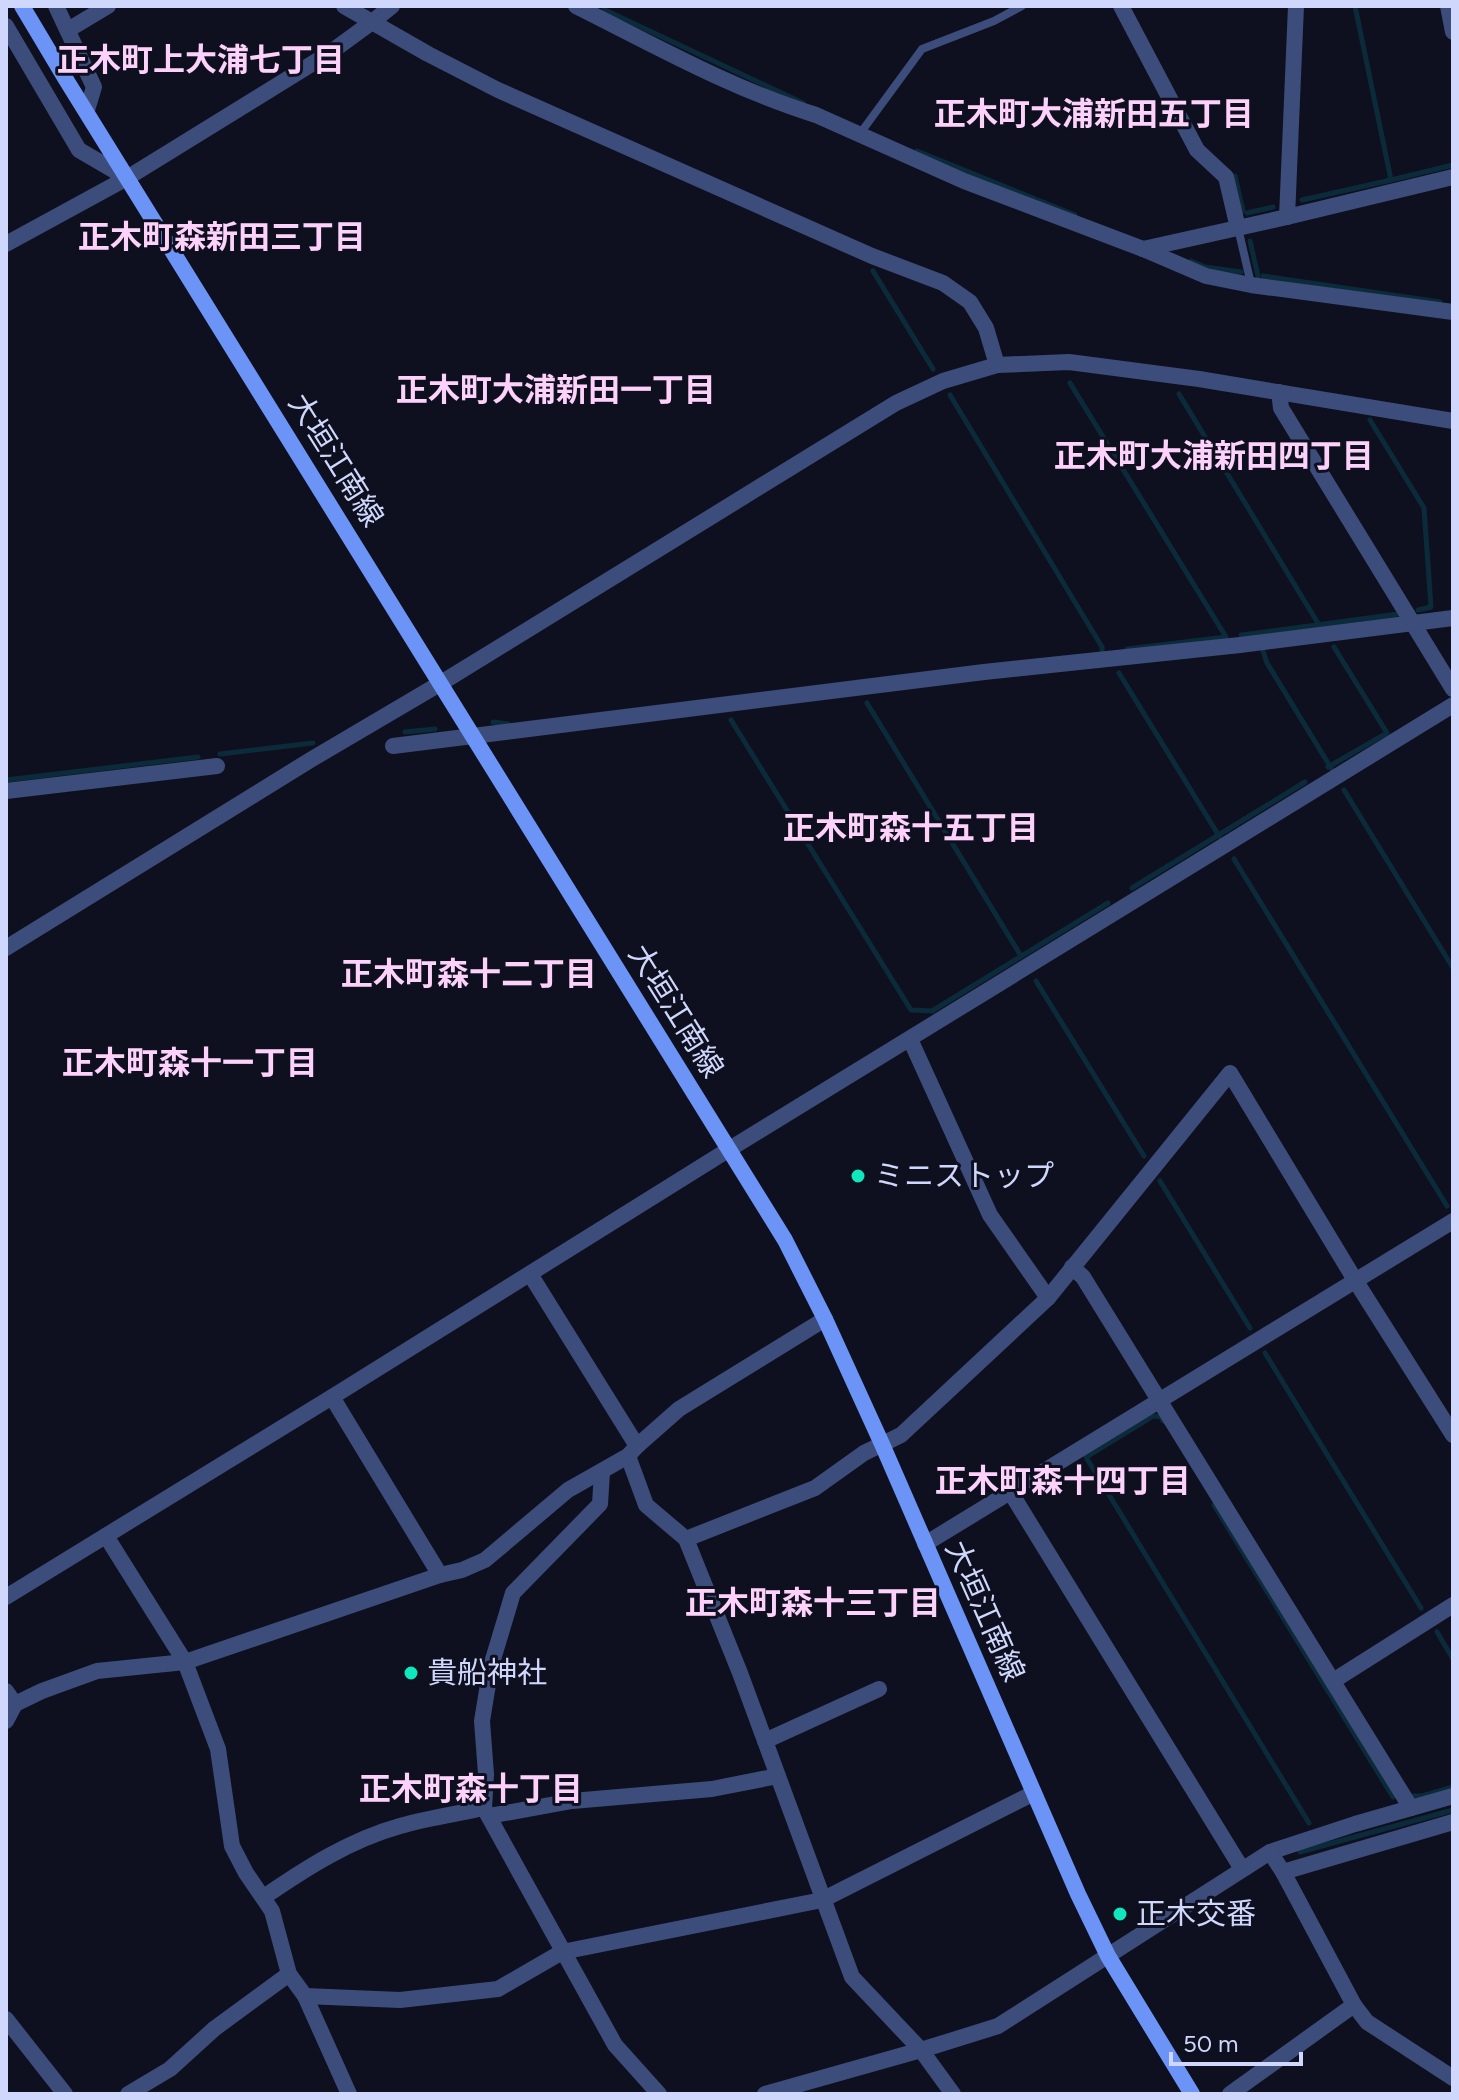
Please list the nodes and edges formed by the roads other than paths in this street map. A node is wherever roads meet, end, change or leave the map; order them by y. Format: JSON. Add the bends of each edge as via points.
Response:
{"nodes":[{"id":1,"x":22,"y":6,"type":"edge"},
{"id":2,"x":56,"y":6,"type":"edge"},
{"id":3,"x":108,"y":6,"type":"edge"},
{"id":4,"x":344,"y":6,"type":"edge"},
{"id":5,"x":392,"y":6,"type":"edge"},
{"id":6,"x":576,"y":6,"type":"edge"},
{"id":7,"x":1022,"y":6,"type":"edge"},
{"id":8,"x":1121,"y":6,"type":"edge"},
{"id":9,"x":1296,"y":6,"type":"edge"},
{"id":10,"x":1448,"y":6,"type":"edge"},
{"id":11,"x":372,"y":22,"type":"junction"},
{"id":12,"x":6,"y":26,"type":"edge"},
{"id":13,"x":68,"y":30,"type":"junction"},
{"id":14,"x":1453,"y":32,"type":"edge"},
{"id":15,"x":87,"y":110,"type":"junction"},
{"id":16,"x":859,"y":135,"type":"junction"},
{"id":17,"x":1453,"y":177,"type":"edge"},
{"id":18,"x":127,"y":178,"type":"junction"},
{"id":19,"x":1287,"y":217,"type":"junction"},
{"id":20,"x":1238,"y":228,"type":"junction"},
{"id":21,"x":6,"y":244,"type":"edge"},
{"id":22,"x":1143,"y":249,"type":"junction"},
{"id":23,"x":1251,"y":285,"type":"junction"},
{"id":24,"x":1453,"y":312,"type":"edge"},
{"id":25,"x":997,"y":365,"type":"junction"},
{"id":26,"x":1279,"y":392,"type":"junction"},
{"id":27,"x":1453,"y":421,"type":"edge"},
{"id":28,"x":1453,"y":618,"type":"edge"},
{"id":29,"x":1414,"y":623,"type":"junction"},
{"id":30,"x":441,"y":683,"type":"junction"},
{"id":31,"x":1453,"y":689,"type":"edge"},
{"id":32,"x":1453,"y":705,"type":"edge"},
{"id":33,"x":474,"y":736,"type":"junction"},
{"id":34,"x":393,"y":746,"type":"dead end"},
{"id":35,"x":217,"y":766,"type":"dead end"},
{"id":36,"x":6,"y":791,"type":"edge"},
{"id":37,"x":6,"y":948,"type":"edge"},
{"id":38,"x":910,"y":1039,"type":"junction"},
{"id":39,"x":728,"y":1150,"type":"junction"},
{"id":40,"x":1453,"y":1221,"type":"edge"},
{"id":41,"x":1072,"y":1267,"type":"junction"},
{"id":42,"x":530,"y":1274,"type":"junction"},
{"id":43,"x":1355,"y":1280,"type":"junction"},
{"id":44,"x":1048,"y":1298,"type":"junction"},
{"id":45,"x":825,"y":1319,"type":"junction"},
{"id":46,"x":332,"y":1397,"type":"junction"},
{"id":47,"x":1159,"y":1402,"type":"junction"},
{"id":48,"x":1453,"y":1435,"type":"edge"},
{"id":49,"x":882,"y":1444,"type":"junction"},
{"id":50,"x":632,"y":1451,"type":"junction"},
{"id":51,"x":602,"y":1472,"type":"junction"},
{"id":52,"x":1011,"y":1493,"type":"junction"},
{"id":53,"x":106,"y":1536,"type":"junction"},
{"id":54,"x":686,"y":1539,"type":"junction"},
{"id":55,"x":925,"y":1544,"type":"junction"},
{"id":56,"x":440,"y":1575,"type":"junction"},
{"id":57,"x":6,"y":1597,"type":"edge"},
{"id":58,"x":1453,"y":1605,"type":"edge"},
{"id":59,"x":185,"y":1662,"type":"junction"},
{"id":60,"x":1333,"y":1681,"type":"junction"},
{"id":61,"x":879,"y":1689,"type":"dead end"},
{"id":62,"x":10,"y":1698,"type":"edge"},
{"id":63,"x":6,"y":1721,"type":"edge"},
{"id":64,"x":765,"y":1741,"type":"junction"},
{"id":65,"x":778,"y":1776,"type":"junction"},
{"id":66,"x":1034,"y":1793,"type":"junction"},
{"id":67,"x":1453,"y":1796,"type":"edge"},
{"id":68,"x":1411,"y":1808,"type":"junction"},
{"id":69,"x":486,"y":1812,"type":"junction"},
{"id":70,"x":1453,"y":1822,"type":"edge"},
{"id":71,"x":1270,"y":1852,"type":"junction"},
{"id":72,"x":1242,"y":1869,"type":"junction"},
{"id":73,"x":1283,"y":1872,"type":"junction"},
{"id":74,"x":264,"y":1897,"type":"junction"},
{"id":75,"x":822,"y":1900,"type":"junction"},
{"id":76,"x":562,"y":1952,"type":"junction"},
{"id":77,"x":1108,"y":1956,"type":"junction"},
{"id":78,"x":289,"y":1974,"type":"junction"},
{"id":79,"x":305,"y":1996,"type":"junction"},
{"id":80,"x":1354,"y":2005,"type":"junction"},
{"id":81,"x":6,"y":2019,"type":"edge"},
{"id":82,"x":921,"y":2050,"type":"junction"},
{"id":83,"x":1453,"y":2078,"type":"edge"},
{"id":84,"x":65,"y":2094,"type":"edge"},
{"id":85,"x":128,"y":2094,"type":"edge"},
{"id":86,"x":349,"y":2094,"type":"edge"},
{"id":87,"x":659,"y":2094,"type":"edge"},
{"id":88,"x":765,"y":2094,"type":"edge"},
{"id":89,"x":953,"y":2094,"type":"edge"},
{"id":90,"x":1192,"y":2094,"type":"edge"},
{"id":91,"x":1230,"y":2094,"type":"edge"}],
"edges":[{"from":1,"to":15,"type":"main road","name":"大垣江南線"},
{"from":2,"to":13,"type":"street"},
{"from":3,"to":13,"type":"street"},
{"from":4,"to":11,"type":"street"},
{"from":5,"to":11,"type":"street"},
{"from":6,"to":16,"type":"street","via":[[715,75]]},
{"from":7,"to":16,"type":"lane","via":[[922,49]]},
{"from":8,"to":20,"type":"street","via":[[1197,150],[1226,177]]},
{"from":9,"to":19,"type":"street"},
{"from":10,"to":14,"type":"street"},
{"from":11,"to":18,"type":"street"},
{"from":11,"to":25,"type":"street","via":[[498,90],[943,283],[970,302],[986,328]]},
{"from":12,"to":18,"type":"street","via":[[79,150]]},
{"from":13,"to":15,"type":"street","via":[[94,87]]},
{"from":15,"to":18,"type":"main road","name":"大垣江南線"},
{"from":16,"to":22,"type":"street"},
{"from":17,"to":19,"type":"street"},
{"from":18,"to":21,"type":"street"},
{"from":18,"to":30,"type":"main road","name":"大垣江南線"},
{"from":19,"to":20,"type":"street"},
{"from":20,"to":22,"type":"street"},
{"from":20,"to":23,"type":"lane"},
{"from":22,"to":23,"type":"street","via":[[1206,276]]},
{"from":23,"to":24,"type":"street"},
{"from":25,"to":26,"type":"street","via":[[1069,362]]},
{"from":25,"to":30,"type":"street","via":[[943,381],[896,403]]},
{"from":26,"to":27,"type":"street"},
{"from":26,"to":29,"type":"street","via":[[1281,408]]},
{"from":28,"to":29,"type":"street"},
{"from":29,"to":31,"type":"street"},
{"from":29,"to":33,"type":"street"},
{"from":30,"to":33,"type":"main road","name":"大垣江南線"},
{"from":30,"to":37,"type":"street"},
{"from":32,"to":38,"type":"street"},
{"from":33,"to":34,"type":"street"},
{"from":33,"to":39,"type":"main road","name":"大垣江南線"},
{"from":35,"to":36,"type":"street"},
{"from":38,"to":39,"type":"street"},
{"from":38,"to":44,"type":"street","via":[[990,1215]]},
{"from":39,"to":42,"type":"street"},
{"from":39,"to":45,"type":"main road","name":"大垣江南線","via":[[785,1240]]},
{"from":40,"to":43,"type":"street"},
{"from":41,"to":43,"type":"street","via":[[1230,1073]]},
{"from":41,"to":44,"type":"street"},
{"from":41,"to":47,"type":"street"},
{"from":42,"to":46,"type":"street"},
{"from":42,"to":50,"type":"street","via":[[623,1426]]},
{"from":43,"to":47,"type":"street"},
{"from":43,"to":48,"type":"street"},
{"from":44,"to":49,"type":"street","via":[[901,1435]]},
{"from":45,"to":49,"type":"main road","name":"大垣江南線"},
{"from":45,"to":50,"type":"street","via":[[679,1409]]},
{"from":46,"to":53,"type":"street"},
{"from":46,"to":56,"type":"street"},
{"from":47,"to":52,"type":"street"},
{"from":47,"to":60,"type":"street"},
{"from":49,"to":54,"type":"street","via":[[815,1488]]},
{"from":49,"to":55,"type":"main road","name":"大垣江南線"},
{"from":50,"to":51,"type":"street"},
{"from":50,"to":54,"type":"street","via":[[646,1505]]},
{"from":51,"to":56,"type":"street","via":[[568,1490],[485,1560]]},
{"from":51,"to":69,"type":"street","via":[[600,1504],[513,1593],[491,1666],[482,1721]]},
{"from":52,"to":55,"type":"street"},
{"from":52,"to":72,"type":"street"},
{"from":53,"to":57,"type":"street"},
{"from":53,"to":59,"type":"street"},
{"from":54,"to":64,"type":"street"},
{"from":55,"to":66,"type":"main road","name":"大垣江南線"},
{"from":56,"to":59,"type":"street"},
{"from":58,"to":60,"type":"street"},
{"from":59,"to":62,"type":"street","via":[[97,1671]]},
{"from":59,"to":74,"type":"street","via":[[218,1749],[232,1846]]},
{"from":60,"to":68,"type":"street"},
{"from":61,"to":64,"type":"street"},
{"from":62,"to":63,"type":"street"},
{"from":64,"to":65,"type":"street"},
{"from":65,"to":69,"type":"street","via":[[712,1789]]},
{"from":65,"to":75,"type":"street"},
{"from":66,"to":75,"type":"street"},
{"from":66,"to":77,"type":"main road","name":"大垣江南線"},
{"from":67,"to":68,"type":"street"},
{"from":68,"to":71,"type":"street"},
{"from":69,"to":74,"type":"street","via":[[400,1826],[351,1844]]},
{"from":69,"to":76,"type":"street"},
{"from":70,"to":73,"type":"street"},
{"from":71,"to":72,"type":"street"},
{"from":71,"to":73,"type":"street"},
{"from":72,"to":77,"type":"street"},
{"from":73,"to":80,"type":"street"},
{"from":74,"to":78,"type":"street"},
{"from":75,"to":76,"type":"street"},
{"from":75,"to":82,"type":"street","via":[[852,1977]]},
{"from":76,"to":79,"type":"street","via":[[498,1989],[400,2000]]},
{"from":76,"to":87,"type":"street","via":[[615,2045]]},
{"from":77,"to":82,"type":"street","via":[[998,2026]]},
{"from":77,"to":90,"type":"main road","name":"大垣江南線"},
{"from":78,"to":79,"type":"street"},
{"from":78,"to":85,"type":"street","via":[[170,2069]]},
{"from":79,"to":86,"type":"street"},
{"from":80,"to":83,"type":"street","via":[[1367,2022]]},
{"from":80,"to":91,"type":"street"},
{"from":81,"to":84,"type":"street"},
{"from":82,"to":88,"type":"street"},
{"from":82,"to":89,"type":"street"}]}
